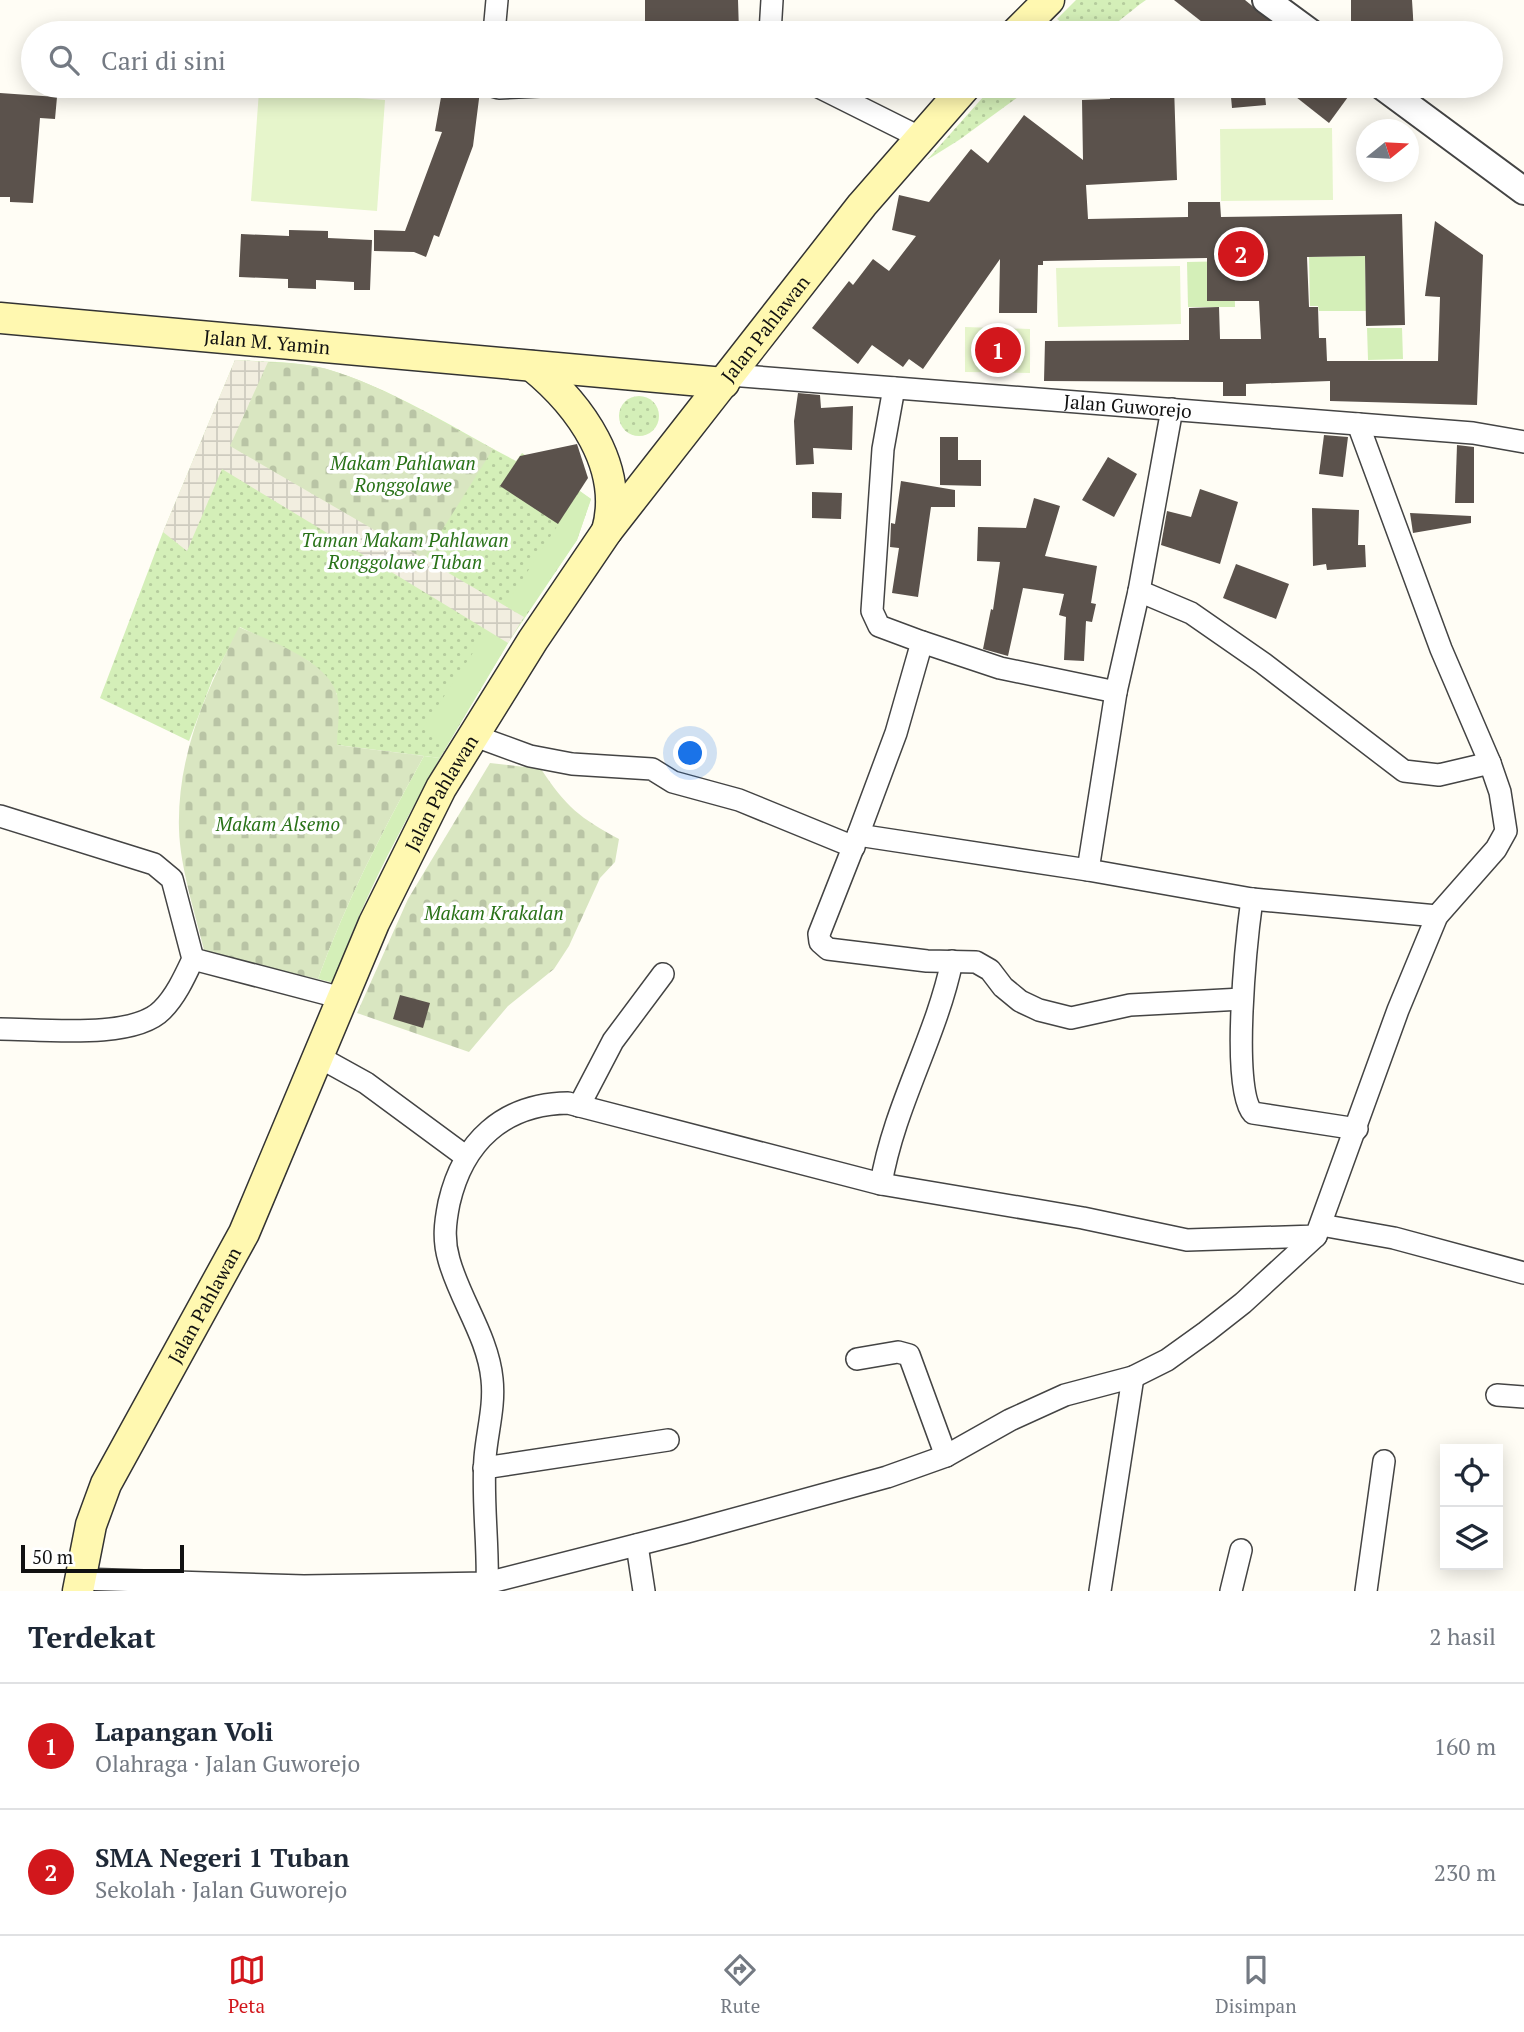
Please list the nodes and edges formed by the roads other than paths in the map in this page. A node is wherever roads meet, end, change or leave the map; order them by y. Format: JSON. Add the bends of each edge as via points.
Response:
{"nodes":[{"id":1,"x":497,"y":0,"type":"edge"},
{"id":2,"x":772,"y":0,"type":"edge"},
{"id":3,"x":1049,"y":0,"type":"edge"},
{"id":4,"x":1266,"y":0,"type":"edge"},
{"id":5,"x":495,"y":21,"type":"edge"},
{"id":6,"x":771,"y":21,"type":"edge"},
{"id":7,"x":1028,"y":21,"type":"edge"},
{"id":8,"x":1295,"y":21,"type":"edge"},
{"id":9,"x":841,"y":98,"type":"edge"},
{"id":10,"x":955,"y":98,"type":"edge"},
{"id":11,"x":1398,"y":98,"type":"edge"},
{"id":12,"x":919,"y":137,"type":"junction"},
{"id":13,"x":1524,"y":191,"type":"edge"},
{"id":14,"x":0,"y":318,"type":"edge"},
{"id":15,"x":532,"y":366,"type":"junction"},
{"id":16,"x":727,"y":379,"type":"junction"},
{"id":17,"x":894,"y":388,"type":"junction"},
{"id":18,"x":1172,"y":409,"type":"junction"},
{"id":19,"x":1358,"y":424,"type":"junction"},
{"id":20,"x":1524,"y":442,"type":"edge"},
{"id":21,"x":607,"y":531,"type":"junction"},
{"id":22,"x":1139,"y":591,"type":"junction"},
{"id":23,"x":922,"y":642,"type":"junction"},
{"id":24,"x":1116,"y":692,"type":"junction"},
{"id":25,"x":475,"y":736,"type":"junction"},
{"id":26,"x":1490,"y":763,"type":"junction"},
{"id":27,"x":0,"y":816,"type":"edge"},
{"id":28,"x":856,"y":841,"type":"junction"},
{"id":29,"x":1088,"y":870,"type":"junction"},
{"id":30,"x":1252,"y":899,"type":"junction"},
{"id":31,"x":1437,"y":916,"type":"junction"},
{"id":32,"x":192,"y":959,"type":"junction"},
{"id":33,"x":951,"y":961,"type":"junction"},
{"id":34,"x":663,"y":974,"type":"dead end"},
{"id":35,"x":342,"y":998,"type":"junction"},
{"id":36,"x":1242,"y":999,"type":"junction"},
{"id":37,"x":0,"y":1029,"type":"edge"},
{"id":38,"x":319,"y":1057,"type":"junction"},
{"id":39,"x":579,"y":1106,"type":"junction"},
{"id":40,"x":1357,"y":1129,"type":"junction"},
{"id":41,"x":465,"y":1156,"type":"junction"},
{"id":42,"x":881,"y":1184,"type":"junction"},
{"id":43,"x":1318,"y":1230,"type":"junction"},
{"id":44,"x":1524,"y":1273,"type":"edge"},
{"id":45,"x":857,"y":1359,"type":"dead end"},
{"id":46,"x":1133,"y":1377,"type":"junction"},
{"id":47,"x":1496,"y":1395,"type":"dead end"},
{"id":48,"x":1524,"y":1397,"type":"edge"},
{"id":49,"x":668,"y":1440,"type":"dead end"},
{"id":50,"x":946,"y":1457,"type":"junction"},
{"id":51,"x":1384,"y":1461,"type":"dead end"},
{"id":52,"x":484,"y":1468,"type":"junction"},
{"id":53,"x":636,"y":1545,"type":"junction"},
{"id":54,"x":1241,"y":1550,"type":"dead end"},
{"id":55,"x":79,"y":1585,"type":"edge"},
{"id":56,"x":487,"y":1587,"type":"edge"},
{"id":57,"x":304,"y":1588,"type":"edge"},
{"id":58,"x":644,"y":1591,"type":"edge"},
{"id":59,"x":1100,"y":1591,"type":"edge"},
{"id":60,"x":1231,"y":1591,"type":"edge"},
{"id":61,"x":1366,"y":1591,"type":"edge"}],
"edges":[{"from":1,"to":5,"type":"street"},
{"from":2,"to":6,"type":"street"},
{"from":3,"to":7,"type":"main road"},
{"from":4,"to":8,"type":"street"},
{"from":9,"to":12,"type":"street"},
{"from":10,"to":12,"type":"main road","name":"Jalan Pahlawan"},
{"from":11,"to":13,"type":"street"},
{"from":12,"to":16,"type":"main road","name":"Jalan Pahlawan"},
{"from":14,"to":15,"type":"main road","name":"Jalan M. Yamin"},
{"from":15,"to":16,"type":"main road","name":"Jalan M. Yamin"},
{"from":15,"to":21,"type":"main road","via":[[569,403],[603,457],[613,491]]},
{"from":16,"to":17,"type":"street","name":"Jalan Guworejo"},
{"from":16,"to":21,"type":"main road","name":"Jalan Pahlawan"},
{"from":17,"to":18,"type":"street","name":"Jalan Guworejo"},
{"from":17,"to":23,"type":"street","via":[[883,449],[872,611],[879,626]]},
{"from":18,"to":19,"type":"street","name":"Jalan Guworejo"},
{"from":18,"to":22,"type":"street"},
{"from":19,"to":20,"type":"street","name":"Jalan Guworejo","via":[[1493,435]]},
{"from":19,"to":26,"type":"street","via":[[1441,649]]},
{"from":21,"to":25,"type":"main road","name":"Jalan Pahlawan"},
{"from":22,"to":24,"type":"street"},
{"from":22,"to":26,"type":"street","via":[[1191,613],[1405,771],[1439,775]]},
{"from":23,"to":24,"type":"street","via":[[1000,668]]},
{"from":23,"to":28,"type":"street","via":[[896,733]]},
{"from":24,"to":29,"type":"street"},
{"from":25,"to":28,"type":"street","via":[[530,756],[572,764],[652,769],[673,782]]},
{"from":25,"to":35,"type":"main road","name":"Jalan Pahlawan","via":[[417,834]]},
{"from":26,"to":31,"type":"street","via":[[1500,792],[1504,836]]},
{"from":27,"to":32,"type":"street","via":[[164,871],[172,879]]},
{"from":28,"to":29,"type":"street"},
{"from":28,"to":33,"type":"street","via":[[819,934],[823,946],[833,951]]},
{"from":29,"to":30,"type":"street"},
{"from":30,"to":31,"type":"street"},
{"from":30,"to":36,"type":"street"},
{"from":31,"to":40,"type":"street"},
{"from":32,"to":35,"type":"street"},
{"from":32,"to":37,"type":"street","via":[[162,1010],[147,1021],[105,1028]]},
{"from":33,"to":36,"type":"street","via":[[976,962],[1020,1001],[1071,1018],[1130,1005]]},
{"from":33,"to":42,"type":"street","via":[[940,1012],[891,1137]]},
{"from":34,"to":39,"type":"street","via":[[613,1041]]},
{"from":35,"to":38,"type":"main road","name":"Jalan Pahlawan"},
{"from":36,"to":40,"type":"street","via":[[1244,1088],[1250,1111]]},
{"from":38,"to":41,"type":"street","via":[[366,1083]]},
{"from":38,"to":55,"type":"main road","name":"Jalan Pahlawan","via":[[244,1233],[106,1484],[91,1525]]},
{"from":39,"to":41,"type":"street","via":[[556,1103],[524,1112],[494,1126]]},
{"from":39,"to":42,"type":"street"},
{"from":40,"to":43,"type":"street"},
{"from":41,"to":52,"type":"street","via":[[454,1182],[444,1241],[492,1377],[494,1398]]},
{"from":42,"to":43,"type":"street","via":[[1187,1240]]},
{"from":43,"to":44,"type":"street","via":[[1394,1238]]},
{"from":43,"to":46,"type":"street","via":[[1206,1332]]},
{"from":45,"to":50,"type":"street","via":[[898,1352],[911,1357]]},
{"from":46,"to":50,"type":"street","via":[[1066,1395]]},
{"from":46,"to":59,"type":"street"},
{"from":47,"to":48,"type":"street"},
{"from":49,"to":52,"type":"street"},
{"from":50,"to":53,"type":"street"},
{"from":51,"to":61,"type":"street"},
{"from":52,"to":56,"type":"street"},
{"from":53,"to":56,"type":"street"},
{"from":53,"to":58,"type":"street"},
{"from":54,"to":60,"type":"street"},
{"from":55,"to":57,"type":"street"},
{"from":56,"to":57,"type":"street"}]}
